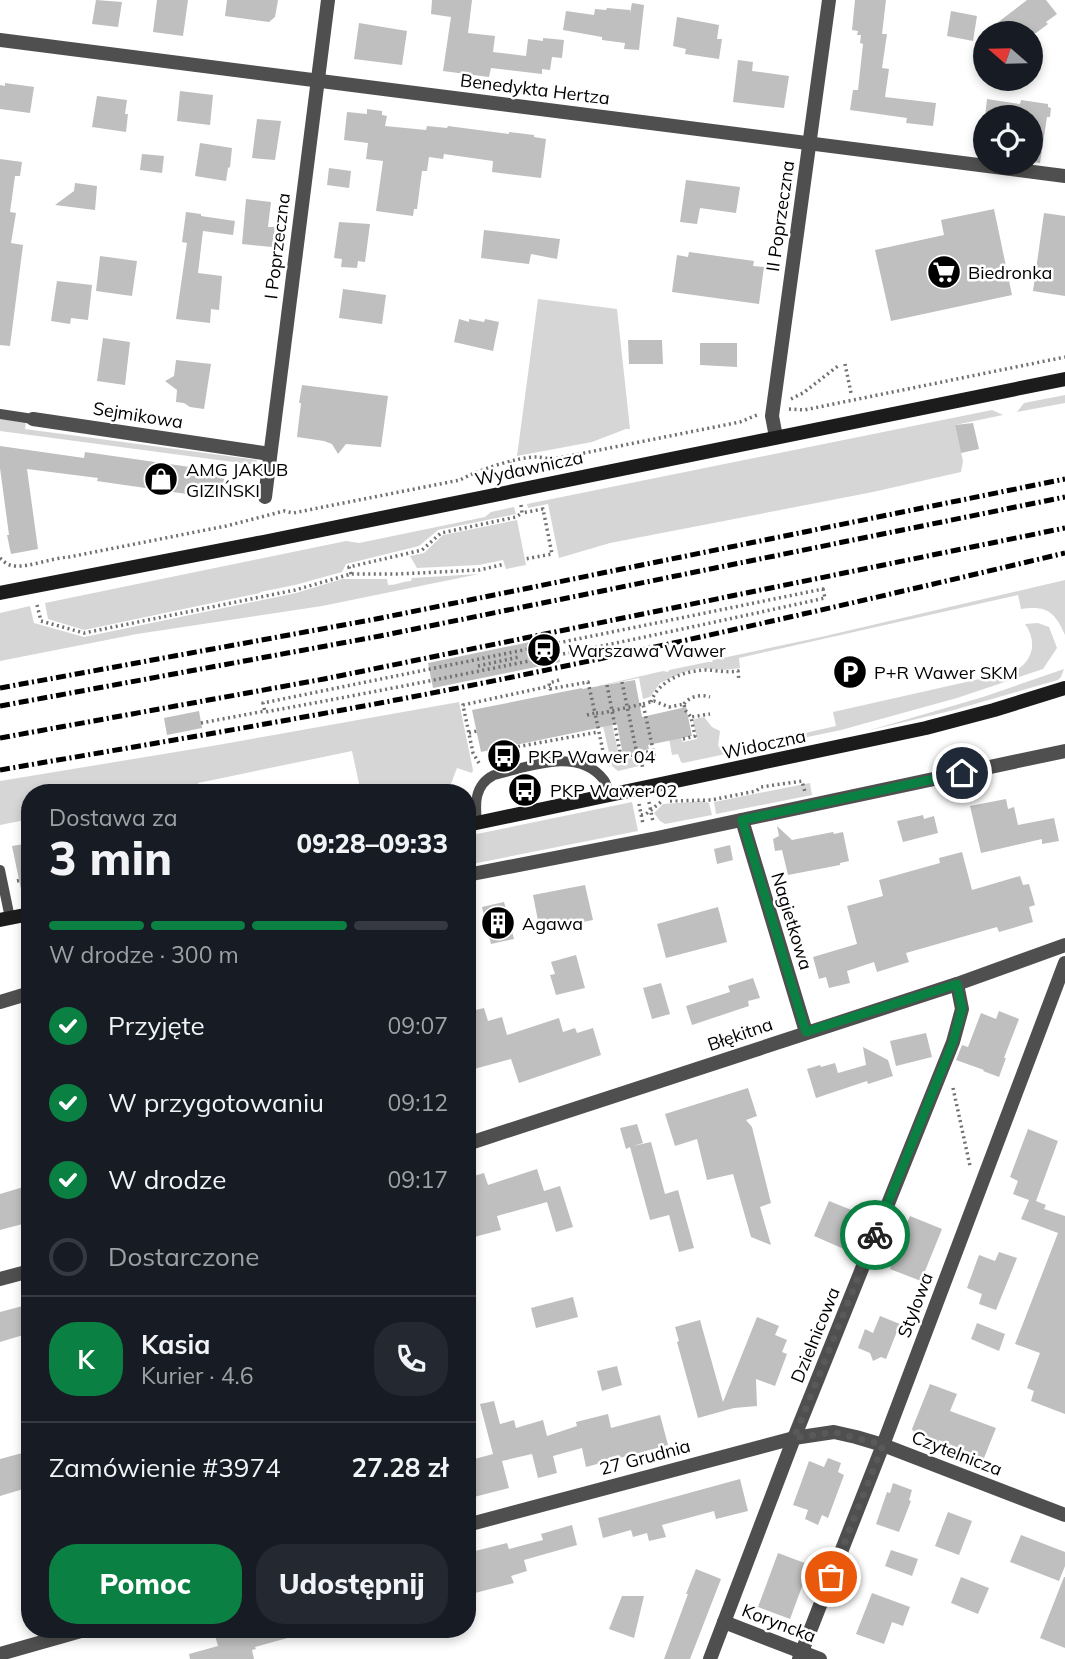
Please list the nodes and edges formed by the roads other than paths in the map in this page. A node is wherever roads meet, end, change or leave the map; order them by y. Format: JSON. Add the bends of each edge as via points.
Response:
{"nodes":[{"id":1,"x":328,"y":0,"type":"edge"},
{"id":2,"x":829,"y":0,"type":"edge"},
{"id":3,"x":0,"y":40,"type":"edge"},
{"id":4,"x":317,"y":80,"type":"junction"},
{"id":5,"x":810,"y":143,"type":"junction"},
{"id":6,"x":1065,"y":176,"type":"edge"},
{"id":7,"x":1065,"y":379,"type":"edge"},
{"id":8,"x":0,"y":414,"type":"edge"},
{"id":9,"x":33,"y":419,"type":"joint"},
{"id":10,"x":776,"y":437,"type":"junction"},
{"id":11,"x":270,"y":454,"type":"junction"},
{"id":12,"x":265,"y":498,"type":"dead end"},
{"id":13,"x":0,"y":593,"type":"edge"},
{"id":14,"x":1065,"y":688,"type":"edge"},
{"id":15,"x":1065,"y":751,"type":"edge"},
{"id":16,"x":610,"y":796,"type":"junction"},
{"id":17,"x":476,"y":799,"type":"edge"},
{"id":18,"x":742,"y":820,"type":"junction"},
{"id":19,"x":476,"y":823,"type":"edge"},
{"id":20,"x":0,"y":872,"type":"edge"},
{"id":21,"x":476,"y":873,"type":"edge"},
{"id":22,"x":5,"y":919,"type":"edge"},
{"id":23,"x":1065,"y":945,"type":"edge"},
{"id":24,"x":1065,"y":963,"type":"edge"},
{"id":25,"x":957,"y":984,"type":"junction"},
{"id":26,"x":21,"y":996,"type":"edge"},
{"id":27,"x":0,"y":1002,"type":"edge"},
{"id":28,"x":806,"y":1032,"type":"junction"},
{"id":29,"x":476,"y":1141,"type":"edge"},
{"id":30,"x":21,"y":1273,"type":"edge"},
{"id":31,"x":0,"y":1279,"type":"edge"},
{"id":32,"x":834,"y":1432,"type":"joint"},
{"id":33,"x":794,"y":1438,"type":"junction"},
{"id":34,"x":883,"y":1445,"type":"junction"},
{"id":35,"x":1065,"y":1515,"type":"edge"},
{"id":36,"x":476,"y":1523,"type":"edge"},
{"id":37,"x":724,"y":1622,"type":"junction"},
{"id":38,"x":56,"y":1638,"type":"edge"},
{"id":39,"x":0,"y":1654,"type":"edge"},
{"id":40,"x":800,"y":1656,"type":"edge"},
{"id":41,"x":710,"y":1659,"type":"edge"},
{"id":42,"x":820,"y":1659,"type":"edge"}],
"edges":[{"from":1,"to":4,"type":"street","name":"I Poprzeczna"},
{"from":2,"to":5,"type":"street","name":"II Poprzeczna"},
{"from":3,"to":4,"type":"street","name":"Benedykta Hertza"},
{"from":4,"to":5,"type":"street","name":"Benedykta Hertza"},
{"from":4,"to":11,"type":"street","name":"I Poprzeczna"},
{"from":5,"to":6,"type":"street","name":"Benedykta Hertza"},
{"from":5,"to":10,"type":"street","name":"II Poprzeczna","via":[[772,416]]},
{"from":7,"to":10,"type":"main road","name":"Wydawnicza"},
{"from":8,"to":9,"type":"lane","name":"Sejmikowa"},
{"from":9,"to":11,"type":"street","name":"Sejmikowa"},
{"from":10,"to":13,"type":"main road","name":"Wydawnicza"},
{"from":11,"to":12,"type":"street","name":"I Poprzeczna"},
{"from":14,"to":16,"type":"main road","name":"Widoczna","via":[[926,729]]},
{"from":15,"to":18,"type":"street"},
{"from":16,"to":17,"type":"lane","via":[[605,781],[589,767],[567,760],[494,775]]},
{"from":16,"to":19,"type":"main road","name":"Widoczna"},
{"from":18,"to":21,"type":"street"},
{"from":18,"to":28,"type":"street","name":"Nagietkowa"},
{"from":20,"to":22,"type":"lane"},
{"from":23,"to":25,"type":"street","name":"Błękitna"},
{"from":24,"to":34,"type":"street","name":"Stylowa"},
{"from":25,"to":28,"type":"street","name":"Błękitna"},
{"from":25,"to":33,"type":"street","name":"Dzielnicowa","via":[[962,1009],[953,1042]]},
{"from":26,"to":27,"type":"street"},
{"from":28,"to":29,"type":"street","name":"Błękitna"},
{"from":30,"to":31,"type":"street"},
{"from":32,"to":33,"type":"street","name":"27 Grudnia"},
{"from":32,"to":34,"type":"street","name":"Czytelnicza"},
{"from":33,"to":36,"type":"street","name":"27 Grudnia"},
{"from":33,"to":37,"type":"street","name":"Dzielnicowa"},
{"from":34,"to":35,"type":"street","name":"Czytelnicza"},
{"from":34,"to":40,"type":"street","name":"Stylowa"},
{"from":37,"to":40,"type":"street","name":"Koryncka"},
{"from":37,"to":41,"type":"street","name":"Dzielnicowa"},
{"from":38,"to":39,"type":"street"},
{"from":40,"to":42,"type":"street","name":"Koryncka"}]}
